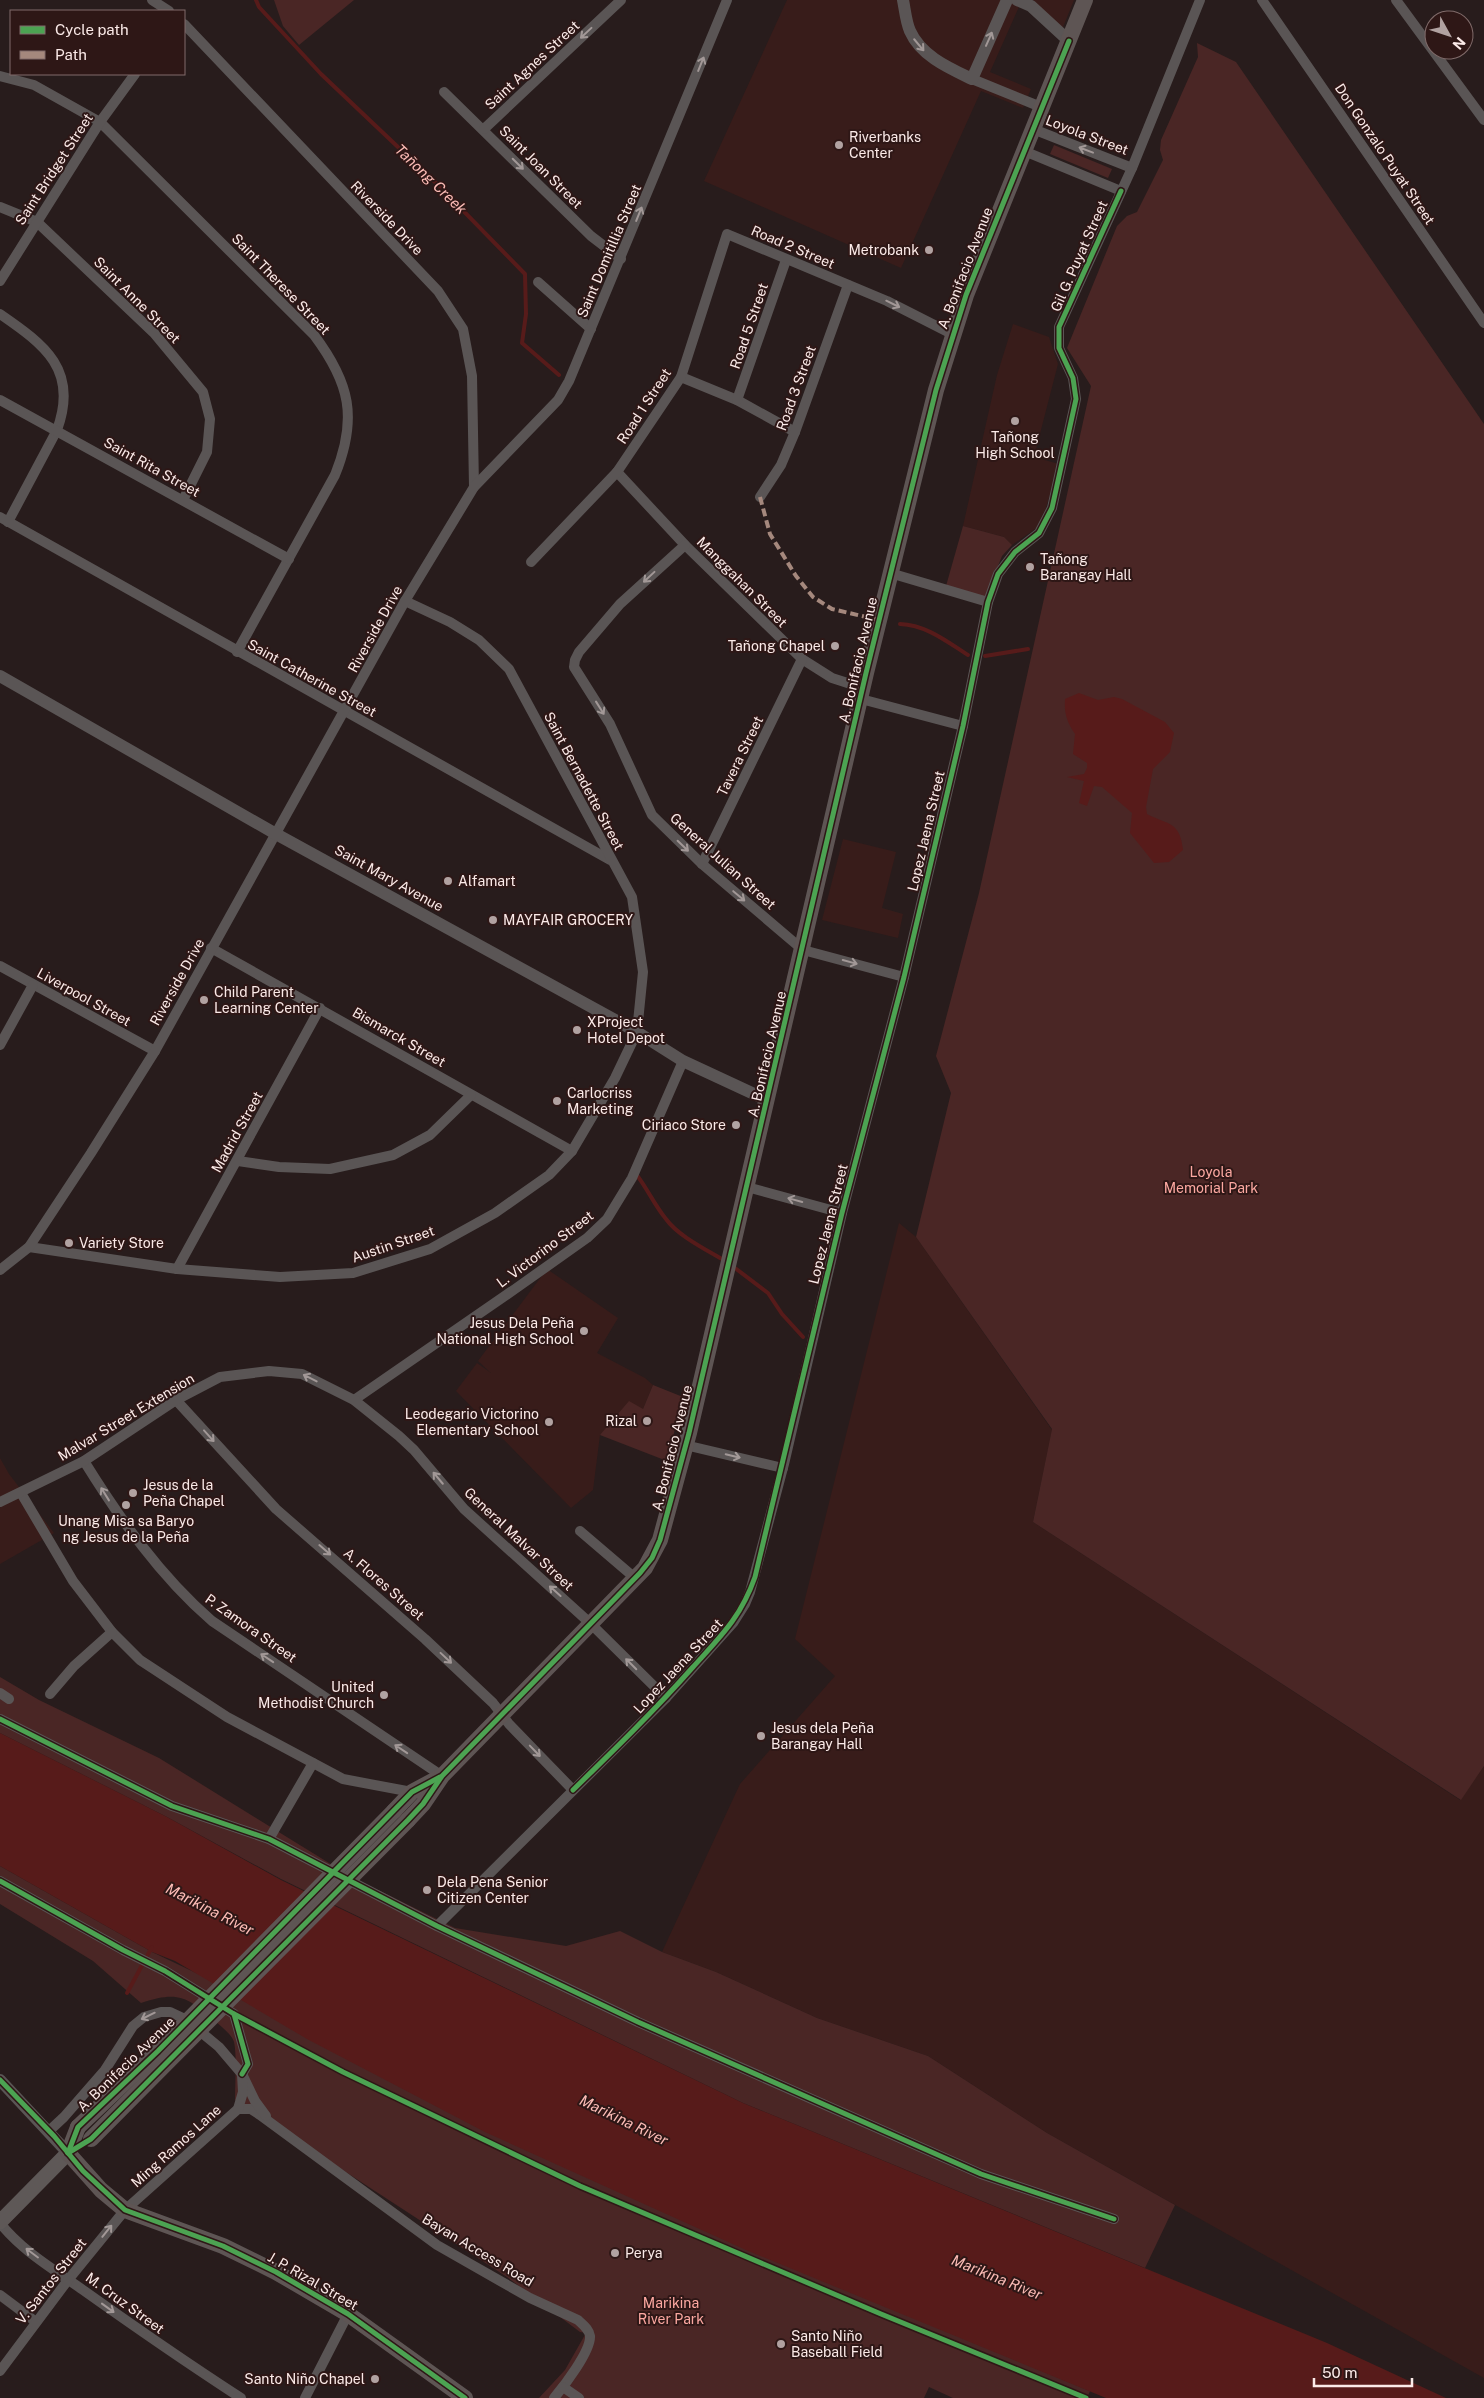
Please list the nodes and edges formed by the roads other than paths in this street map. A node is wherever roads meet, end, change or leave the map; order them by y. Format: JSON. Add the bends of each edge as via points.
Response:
{"nodes":[{"id":1,"x":152,"y":0,"type":"edge"},
{"id":2,"x":621,"y":0,"type":"edge"},
{"id":3,"x":727,"y":0,"type":"edge"},
{"id":4,"x":903,"y":0,"type":"edge"},
{"id":5,"x":1007,"y":0,"type":"edge"},
{"id":6,"x":1017,"y":0,"type":"edge"},
{"id":7,"x":1085,"y":0,"type":"edge"},
{"id":8,"x":1200,"y":0,"type":"edge"},
{"id":9,"x":1262,"y":0,"type":"edge"},
{"id":10,"x":1396,"y":0,"type":"edge"},
{"id":11,"x":167,"y":10,"type":"edge"},
{"id":12,"x":185,"y":25,"type":"edge"},
{"id":13,"x":1069,"y":40,"type":"junction"},
{"id":14,"x":133,"y":75,"type":"edge"},
{"id":15,"x":0,"y":76,"type":"edge"},
{"id":16,"x":972,"y":79,"type":"junction"},
{"id":17,"x":444,"y":92,"type":"dead end"},
{"id":18,"x":1480,"y":106,"type":"edge"},
{"id":19,"x":1041,"y":107,"type":"junction"},
{"id":20,"x":1484,"y":120,"type":"edge"},
{"id":21,"x":100,"y":122,"type":"junction"},
{"id":22,"x":484,"y":129,"type":"junction"},
{"id":23,"x":1033,"y":129,"type":"junction"},
{"id":24,"x":1024,"y":151,"type":"junction"},
{"id":25,"x":1132,"y":168,"type":"junction"},
{"id":26,"x":1121,"y":191,"type":"junction"},
{"id":27,"x":0,"y":207,"type":"edge"},
{"id":28,"x":37,"y":222,"type":"junction"},
{"id":29,"x":727,"y":234,"type":"joint"},
{"id":30,"x":621,"y":259,"type":"junction"},
{"id":31,"x":786,"y":260,"type":"junction"},
{"id":32,"x":0,"y":281,"type":"edge"},
{"id":33,"x":538,"y":282,"type":"dead end"},
{"id":34,"x":848,"y":285,"type":"junction"},
{"id":35,"x":0,"y":314,"type":"edge"},
{"id":36,"x":1484,"y":323,"type":"edge"},
{"id":37,"x":591,"y":329,"type":"junction"},
{"id":38,"x":952,"y":334,"type":"junction"},
{"id":39,"x":681,"y":377,"type":"junction"},
{"id":40,"x":0,"y":400,"type":"edge"},
{"id":41,"x":737,"y":400,"type":"junction"},
{"id":42,"x":57,"y":430,"type":"junction"},
{"id":43,"x":795,"y":432,"type":"junction"},
{"id":44,"x":617,"y":472,"type":"junction"},
{"id":45,"x":474,"y":487,"type":"junction"},
{"id":46,"x":760,"y":497,"type":"dead end"},
{"id":47,"x":183,"y":500,"type":"junction"},
{"id":48,"x":4,"y":520,"type":"edge"},
{"id":49,"x":685,"y":544,"type":"junction"},
{"id":50,"x":290,"y":559,"type":"junction"},
{"id":51,"x":531,"y":562,"type":"dead end"},
{"id":52,"x":890,"y":573,"type":"junction"},
{"id":53,"x":405,"y":600,"type":"junction"},
{"id":54,"x":988,"y":602,"type":"junction"},
{"id":55,"x":237,"y":652,"type":"junction"},
{"id":56,"x":802,"y":659,"type":"junction"},
{"id":57,"x":0,"y":676,"type":"edge"},
{"id":58,"x":862,"y":693,"type":"junction"},
{"id":59,"x":345,"y":711,"type":"junction"},
{"id":60,"x":963,"y":726,"type":"junction"},
{"id":61,"x":276,"y":834,"type":"junction"},
{"id":62,"x":611,"y":860,"type":"junction"},
{"id":63,"x":702,"y":864,"type":"junction"},
{"id":64,"x":211,"y":948,"type":"junction"},
{"id":65,"x":803,"y":950,"type":"junction"},
{"id":66,"x":0,"y":966,"type":"edge"},
{"id":67,"x":904,"y":976,"type":"junction"},
{"id":68,"x":33,"y":985,"type":"junction"},
{"id":69,"x":320,"y":1008,"type":"junction"},
{"id":70,"x":637,"y":1032,"type":"junction"},
{"id":71,"x":0,"y":1045,"type":"edge"},
{"id":72,"x":154,"y":1051,"type":"junction"},
{"id":73,"x":683,"y":1061,"type":"junction"},
{"id":74,"x":471,"y":1095,"type":"junction"},
{"id":75,"x":767,"y":1100,"type":"junction"},
{"id":76,"x":572,"y":1151,"type":"junction"},
{"id":77,"x":238,"y":1161,"type":"junction"},
{"id":78,"x":747,"y":1188,"type":"junction"},
{"id":79,"x":842,"y":1213,"type":"junction"},
{"id":80,"x":29,"y":1247,"type":"junction"},
{"id":81,"x":177,"y":1269,"type":"junction"},
{"id":82,"x":0,"y":1270,"type":"edge"},
{"id":83,"x":176,"y":1400,"type":"junction"},
{"id":84,"x":354,"y":1400,"type":"junction"},
{"id":85,"x":686,"y":1446,"type":"junction"},
{"id":86,"x":84,"y":1461,"type":"junction"},
{"id":87,"x":783,"y":1468,"type":"junction"},
{"id":88,"x":21,"y":1493,"type":"junction"},
{"id":89,"x":0,"y":1502,"type":"edge"},
{"id":90,"x":580,"y":1531,"type":"dead end"},
{"id":91,"x":635,"y":1578,"type":"junction"},
{"id":92,"x":591,"y":1624,"type":"junction"},
{"id":93,"x":112,"y":1632,"type":"junction"},
{"id":94,"x":50,"y":1694,"type":"dead end"},
{"id":95,"x":666,"y":1698,"type":"junction"},
{"id":96,"x":502,"y":1715,"type":"junction"},
{"id":97,"x":0,"y":1719,"type":"edge"},
{"id":98,"x":313,"y":1763,"type":"junction"},
{"id":99,"x":442,"y":1776,"type":"junction"},
{"id":100,"x":573,"y":1790,"type":"junction"},
{"id":101,"x":412,"y":1792,"type":"junction"},
{"id":102,"x":269,"y":1840,"type":"junction"},
{"id":103,"x":0,"y":1881,"type":"edge"},
{"id":104,"x":437,"y":1926,"type":"junction"},
{"id":105,"x":242,"y":2074,"type":"junction"},
{"id":106,"x":0,"y":2080,"type":"edge"},
{"id":107,"x":238,"y":2110,"type":"junction"},
{"id":108,"x":270,"y":2123,"type":"junction"},
{"id":109,"x":49,"y":2131,"type":"junction"},
{"id":110,"x":68,"y":2153,"type":"junction"},
{"id":111,"x":125,"y":2210,"type":"junction"},
{"id":112,"x":1114,"y":2219,"type":"dead end"},
{"id":113,"x":0,"y":2223,"type":"edge"},
{"id":114,"x":68,"y":2280,"type":"junction"},
{"id":115,"x":0,"y":2295,"type":"edge"},
{"id":116,"x":348,"y":2314,"type":"junction"},
{"id":117,"x":36,"y":2322,"type":"junction"},
{"id":118,"x":0,"y":2371,"type":"edge"},
{"id":119,"x":563,"y":2387,"type":"junction"},
{"id":120,"x":241,"y":2398,"type":"edge"},
{"id":121,"x":305,"y":2398,"type":"edge"},
{"id":122,"x":465,"y":2398,"type":"edge"},
{"id":123,"x":554,"y":2398,"type":"edge"},
{"id":124,"x":579,"y":2398,"type":"edge"}],
"edges":[{"from":1,"to":11,"type":"street"},
{"from":2,"to":22,"type":"street","name":"Saint Agnes Street","one_way":true},
{"from":30,"to":3,"type":"street","name":"Saint Domitillia Street","one_way":true},
{"from":4,"to":16,"type":"street","one_way":true,"via":[[909,30],[918,44],[947,68]]},
{"from":16,"to":5,"type":"street","one_way":true},
{"from":6,"to":13,"type":"street","via":[[1031,6]]},
{"from":7,"to":13,"type":"main road","name":"A. Bonifacio Avenue"},
{"from":8,"to":25,"type":"street","name":"Gil G. Puyat Street"},
{"from":9,"to":36,"type":"street","name":"Don Gonzalo Puyat Street"},
{"from":10,"to":18,"type":"street"},
{"from":12,"to":45,"type":"street","name":"Riverside Drive","via":[[438,291],[463,328],[472,376]]},
{"from":13,"to":19,"type":"main road","name":"A. Bonifacio Avenue"},
{"from":14,"to":21,"type":"street","name":"Saint Bridget Street"},
{"from":15,"to":21,"type":"street","name":"Saint Therese Street","via":[[34,86]]},
{"from":16,"to":19,"type":"street"},
{"from":17,"to":22,"type":"street","name":"Saint Joan Street"},
{"from":18,"to":20,"type":"street"},
{"from":19,"to":23,"type":"main road","name":"A. Bonifacio Avenue"},
{"from":21,"to":28,"type":"street","name":"Saint Bridget Street"},
{"from":21,"to":50,"type":"street","name":"Saint Therese Street","via":[[314,335],[343,382],[348,404],[345,450],[335,476]]},
{"from":22,"to":30,"type":"street","name":"Saint Joan Street","one_way":true,"via":[[591,236]]},
{"from":23,"to":24,"type":"main road","name":"A. Bonifacio Avenue"},
{"from":25,"to":23,"type":"street","name":"Loyola Street","one_way":true},
{"from":24,"to":26,"type":"street"},
{"from":24,"to":38,"type":"main road","name":"A. Bonifacio Avenue"},
{"from":25,"to":26,"type":"street","name":"Gil G. Puyat Street"},
{"from":26,"to":54,"type":"street","name":"Gil G. Puyat Street","via":[[1059,328],[1059,348],[1073,378],[1076,399],[1049,518],[1039,533],[1015,552],[998,574]]},
{"from":27,"to":28,"type":"street","name":"Saint Anne Street"},
{"from":28,"to":32,"type":"street","name":"Saint Bridget Street"},
{"from":28,"to":47,"type":"street","name":"Saint Anne Street","via":[[154,333],[202,392],[210,419],[207,452]]},
{"from":29,"to":31,"type":"street","name":"Road 2 Street"},
{"from":29,"to":39,"type":"street","name":"Road 1 Street"},
{"from":30,"to":37,"type":"street","name":"Saint Domitillia Street"},
{"from":31,"to":34,"type":"street","name":"Road 2 Street"},
{"from":31,"to":41,"type":"street","name":"Road 5 Street"},
{"from":33,"to":37,"type":"street"},
{"from":34,"to":38,"type":"street","name":"Road 2 Street","one_way":true,"via":[[888,301]]},
{"from":34,"to":43,"type":"street","name":"Road 3 Street"},
{"from":35,"to":42,"type":"street","via":[[35,338],[56,362],[64,380],[65,397]]},
{"from":37,"to":45,"type":"street","name":"Saint Domitillia Street","via":[[558,400]]},
{"from":38,"to":52,"type":"main road","name":"A. Bonifacio Avenue"},
{"from":39,"to":41,"type":"street"},
{"from":39,"to":44,"type":"street","name":"Road 1 Street"},
{"from":40,"to":42,"type":"street","name":"Saint Rita Street"},
{"from":41,"to":43,"type":"street"},
{"from":42,"to":47,"type":"street","name":"Saint Rita Street"},
{"from":42,"to":48,"type":"street"},
{"from":43,"to":46,"type":"street","name":"Road 3 Street","via":[[781,465]]},
{"from":44,"to":49,"type":"street","name":"Manggahan Street"},
{"from":44,"to":51,"type":"street","name":"Road 1 Street"},
{"from":45,"to":53,"type":"street","name":"Riverside Drive"},
{"from":47,"to":50,"type":"street","name":"Saint Rita Street"},
{"from":48,"to":55,"type":"street","name":"Saint Catherine Street"},
{"from":49,"to":56,"type":"street","name":"Manggahan Street"},
{"from":49,"to":63,"type":"street","name":"General Julian Street","one_way":true,"via":[[620,604],[579,652],[574,667],[610,724],[652,815]]},
{"from":50,"to":55,"type":"street","name":"Saint Therese Street"},
{"from":52,"to":54,"type":"street"},
{"from":52,"to":58,"type":"main road","name":"A. Bonifacio Avenue"},
{"from":53,"to":59,"type":"street","name":"Riverside Drive"},
{"from":53,"to":62,"type":"street","name":"Saint Bernadette Street","via":[[479,640],[509,670]]},
{"from":54,"to":60,"type":"street","name":"Lopez Jaena Street"},
{"from":55,"to":59,"type":"street","name":"Saint Catherine Street"},
{"from":56,"to":58,"type":"street","name":"Manggahan Street"},
{"from":56,"to":63,"type":"street","name":"Tavera Street"},
{"from":57,"to":61,"type":"street","name":"Saint Mary Avenue"},
{"from":58,"to":60,"type":"street","name":"Manggahan Street"},
{"from":58,"to":65,"type":"main road","name":"A. Bonifacio Avenue"},
{"from":59,"to":61,"type":"street","name":"Riverside Drive"},
{"from":59,"to":62,"type":"street","name":"Saint Catherine Street"},
{"from":60,"to":67,"type":"street","name":"Lopez Jaena Street"},
{"from":61,"to":64,"type":"street","name":"Riverside Drive"},
{"from":61,"to":70,"type":"street","name":"Saint Mary Avenue"},
{"from":62,"to":70,"type":"street","name":"Saint Bernadette Street","via":[[632,897],[643,972]]},
{"from":63,"to":65,"type":"street","name":"General Julian Street","one_way":true},
{"from":64,"to":69,"type":"street","name":"Bismarck Street"},
{"from":64,"to":72,"type":"street","name":"Riverside Drive"},
{"from":65,"to":67,"type":"street","one_way":true},
{"from":65,"to":75,"type":"main road","name":"A. Bonifacio Avenue"},
{"from":66,"to":68,"type":"street","name":"Liverpool Street"},
{"from":67,"to":79,"type":"street","name":"Lopez Jaena Street"},
{"from":68,"to":71,"type":"street"},
{"from":68,"to":72,"type":"street","name":"Liverpool Street"},
{"from":69,"to":74,"type":"street","name":"Bismarck Street"},
{"from":69,"to":77,"type":"street","name":"Madrid Street"},
{"from":70,"to":73,"type":"street","name":"Saint Mary Avenue"},
{"from":70,"to":76,"type":"street","name":"Austin Street","via":[[615,1078]]},
{"from":72,"to":80,"type":"street","name":"Riverside Drive"},
{"from":73,"to":75,"type":"street","name":"Saint Mary Avenue"},
{"from":73,"to":84,"type":"street","name":"L. Victorino Street","via":[[632,1178],[607,1219],[587,1238]]},
{"from":74,"to":76,"type":"street","name":"Bismarck Street"},
{"from":74,"to":77,"type":"street","via":[[430,1135],[393,1155],[330,1169]]},
{"from":75,"to":78,"type":"main road","name":"A. Bonifacio Avenue"},
{"from":76,"to":81,"type":"street","name":"Austin Street","via":[[549,1175],[495,1213],[430,1249],[353,1273],[280,1277]]},
{"from":77,"to":81,"type":"street","name":"Madrid Street"},
{"from":79,"to":78,"type":"street","one_way":true},
{"from":78,"to":85,"type":"main road","name":"A. Bonifacio Avenue"},
{"from":79,"to":87,"type":"street","name":"Lopez Jaena Street"},
{"from":80,"to":81,"type":"street","name":"Austin Street"},
{"from":80,"to":82,"type":"street","name":"Riverside Drive"},
{"from":84,"to":83,"type":"street","name":"Malvar Street Extension","one_way":true,"via":[[302,1374],[269,1371],[220,1377]]},
{"from":83,"to":86,"type":"street","name":"Malvar Street Extension"},
{"from":83,"to":96,"type":"street","name":"A. Flores Street","one_way":true,"via":[[276,1509],[425,1639]]},
{"from":92,"to":84,"type":"street","name":"General Malvar Street","one_way":true,"via":[[464,1509],[414,1450]]},
{"from":85,"to":87,"type":"street","one_way":true},
{"from":85,"to":91,"type":"main road","name":"A. Bonifacio Avenue","via":[[657,1546],[645,1568]]},
{"from":86,"to":88,"type":"street","name":"Malvar Street Extension"},
{"from":99,"to":86,"type":"street","name":"P. Zamora Street","one_way":true,"via":[[212,1621],[192,1604],[116,1512]]},
{"from":87,"to":95,"type":"street","name":"Lopez Jaena Street","via":[[745,1604],[733,1623]]},
{"from":88,"to":89,"type":"street","name":"Malvar Street Extension"},
{"from":88,"to":93,"type":"street","via":[[74,1581]]},
{"from":90,"to":91,"type":"street"},
{"from":91,"to":92,"type":"main road","name":"A. Bonifacio Avenue"},
{"from":95,"to":92,"type":"street","name":"General Malvar Street","one_way":true},
{"from":92,"to":96,"type":"main road","name":"A. Bonifacio Avenue"},
{"from":93,"to":94,"type":"street","via":[[74,1666]]},
{"from":93,"to":98,"type":"street","via":[[140,1660],[168,1679],[227,1717]]},
{"from":95,"to":100,"type":"street","name":"Lopez Jaena Street"},
{"from":96,"to":99,"type":"main road","name":"A. Bonifacio Avenue"},
{"from":96,"to":100,"type":"street","name":"A. Flores Street","one_way":true},
{"from":97,"to":102,"type":"street","via":[[172,1806]]},
{"from":98,"to":101,"type":"street","via":[[343,1779]]},
{"from":98,"to":102,"type":"street"},
{"from":99,"to":101,"type":"main road","name":"A. Bonifacio Avenue"},
{"from":99,"to":110,"type":"main road","name":"A. Bonifacio Avenue","bridge":true,"via":[[408,1820],[90,2139]]},
{"from":100,"to":104,"type":"street","name":"Lopez Jaena Street"},
{"from":101,"to":110,"type":"main road","name":"A. Bonifacio Avenue","bridge":true,"via":[[158,2051],[78,2127]]},
{"from":102,"to":104,"type":"street"},
{"from":103,"to":105,"type":"street","name":"Ming Ramos Lane","via":[[165,1971],[234,2014],[248,2064]]},
{"from":104,"to":112,"type":"street","via":[[638,2022],[981,2174]]},
{"from":105,"to":107,"type":"street","name":"Ming Ramos Lane","via":[[243,2092]]},
{"from":105,"to":108,"type":"street","name":"Bayan Access Road"},
{"from":105,"to":109,"type":"street","one_way":true,"via":[[219,2048],[185,2019],[170,2012],[151,2014],[134,2026],[105,2070]]},
{"from":106,"to":109,"type":"street"},
{"from":107,"to":108,"type":"street","name":"Bayan Access Road","via":[[251,2109]]},
{"from":107,"to":111,"type":"street","name":"Ming Ramos Lane"},
{"from":108,"to":119,"type":"street","name":"Bayan Access Road","via":[[437,2245],[585,2326],[589,2331],[589,2343]]},
{"from":109,"to":110,"type":"street"},
{"from":110,"to":111,"type":"main road","name":"J. P. Rizal Street","via":[[101,2190]]},
{"from":110,"to":113,"type":"main road"},
{"from":114,"to":111,"type":"street","name":"V. Santos Street","one_way":true},
{"from":111,"to":116,"type":"main road","name":"J. P. Rizal Street","via":[[223,2246]]},
{"from":114,"to":113,"type":"street","name":"M. Cruz Street","one_way":true,"via":[[11,2237]]},
{"from":114,"to":117,"type":"street","name":"V. Santos Street"},
{"from":114,"to":120,"type":"street","name":"M. Cruz Street","one_way":true,"via":[[169,2352]]},
{"from":115,"to":117,"type":"street"},
{"from":116,"to":121,"type":"street"},
{"from":116,"to":122,"type":"main road","name":"J. P. Rizal Street"},
{"from":117,"to":118,"type":"street","name":"V. Santos Street"},
{"from":119,"to":123,"type":"street","name":"Bayan Access Road"},
{"from":119,"to":124,"type":"street"}]}
